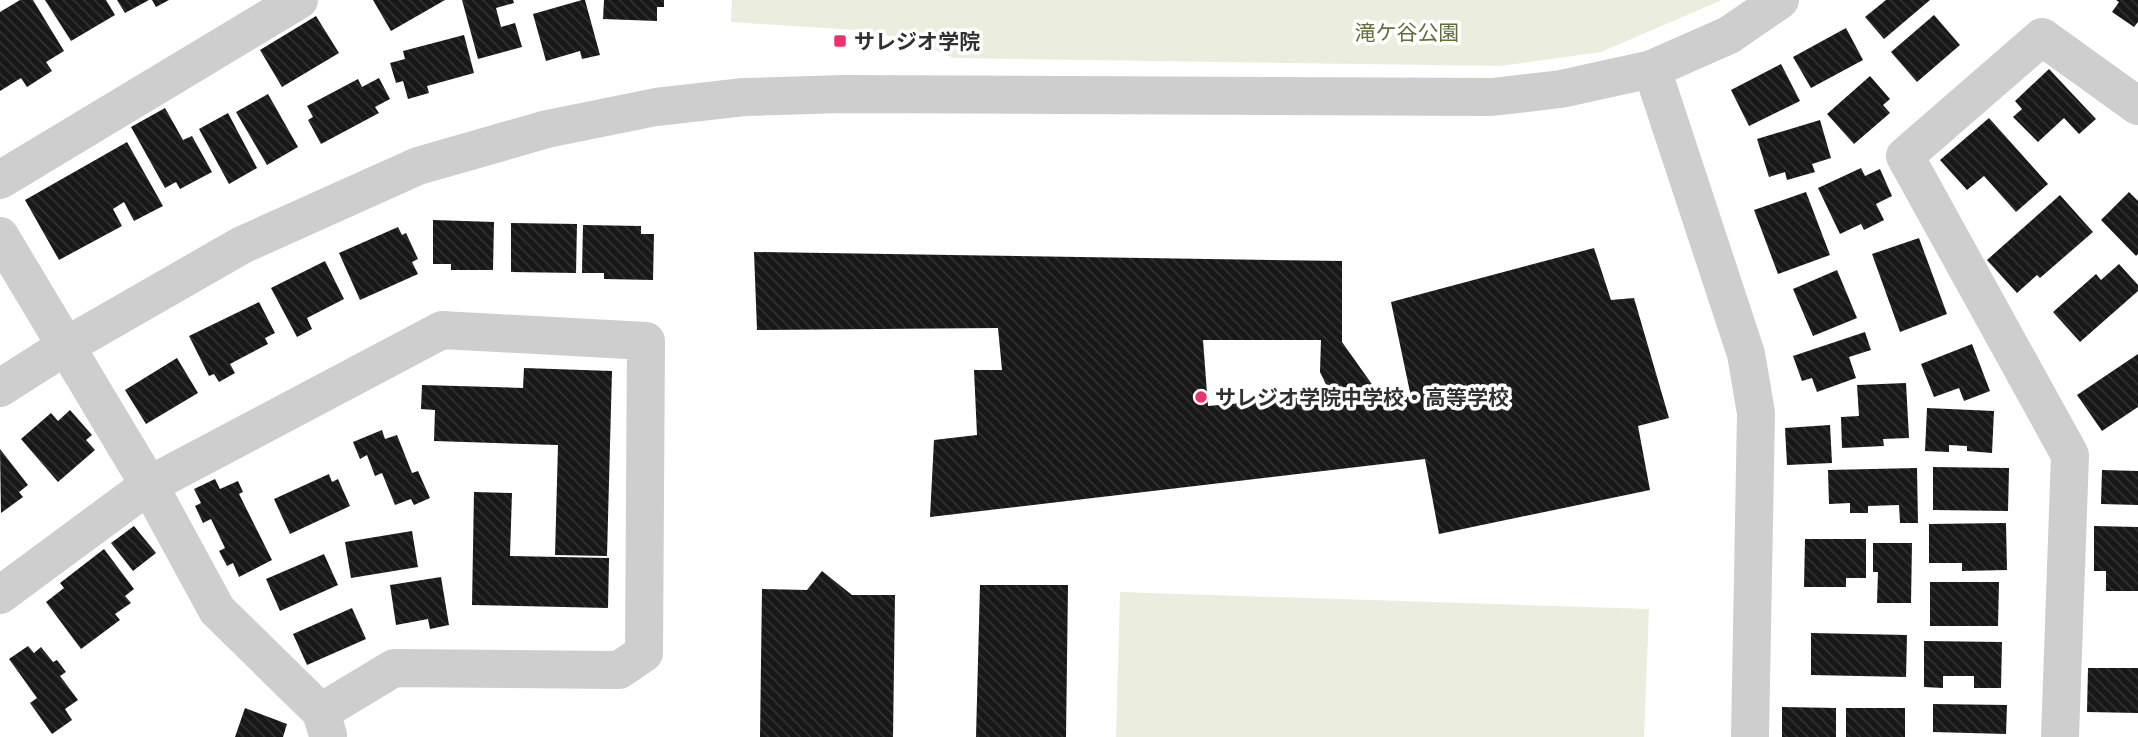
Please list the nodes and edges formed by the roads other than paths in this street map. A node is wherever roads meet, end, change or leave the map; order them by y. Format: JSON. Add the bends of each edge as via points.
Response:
{"nodes":[{"id":1,"x":299,"y":0,"type":"edge"},
{"id":2,"x":1780,"y":0,"type":"edge"},
{"id":3,"x":1652,"y":69,"type":"junction"},
{"id":4,"x":2138,"y":106,"type":"edge"},
{"id":5,"x":0,"y":180,"type":"edge"},
{"id":6,"x":0,"y":236,"type":"edge"},
{"id":7,"x":66,"y":346,"type":"junction"},
{"id":8,"x":0,"y":388,"type":"edge"},
{"id":9,"x":149,"y":485,"type":"junction"},
{"id":10,"x":0,"y":595,"type":"edge"},
{"id":11,"x":325,"y":725,"type":"edge"},
{"id":12,"x":1750,"y":737,"type":"edge"},
{"id":13,"x":2060,"y":737,"type":"edge"}],
"edges":[{"from":1,"to":5,"type":"street"},
{"from":2,"to":3,"type":"street","via":[[1729,35]]},
{"from":3,"to":7,"type":"street","via":[[1561,89],[1492,97],[844,94],[744,97],[656,107],[547,128],[418,166],[242,245]]},
{"from":3,"to":12,"type":"street","via":[[1746,354],[1756,414]]},
{"from":4,"to":13,"type":"street","via":[[2042,37],[1905,156],[2070,455]]},
{"from":6,"to":7,"type":"street"},
{"from":7,"to":8,"type":"street"},
{"from":7,"to":9,"type":"street"},
{"from":9,"to":10,"type":"street"},
{"from":9,"to":11,"type":"street","via":[[216,610]]},
{"from":9,"to":11,"type":"street","via":[[442,330],[646,341],[644,653],[619,670],[394,668]]}]}
